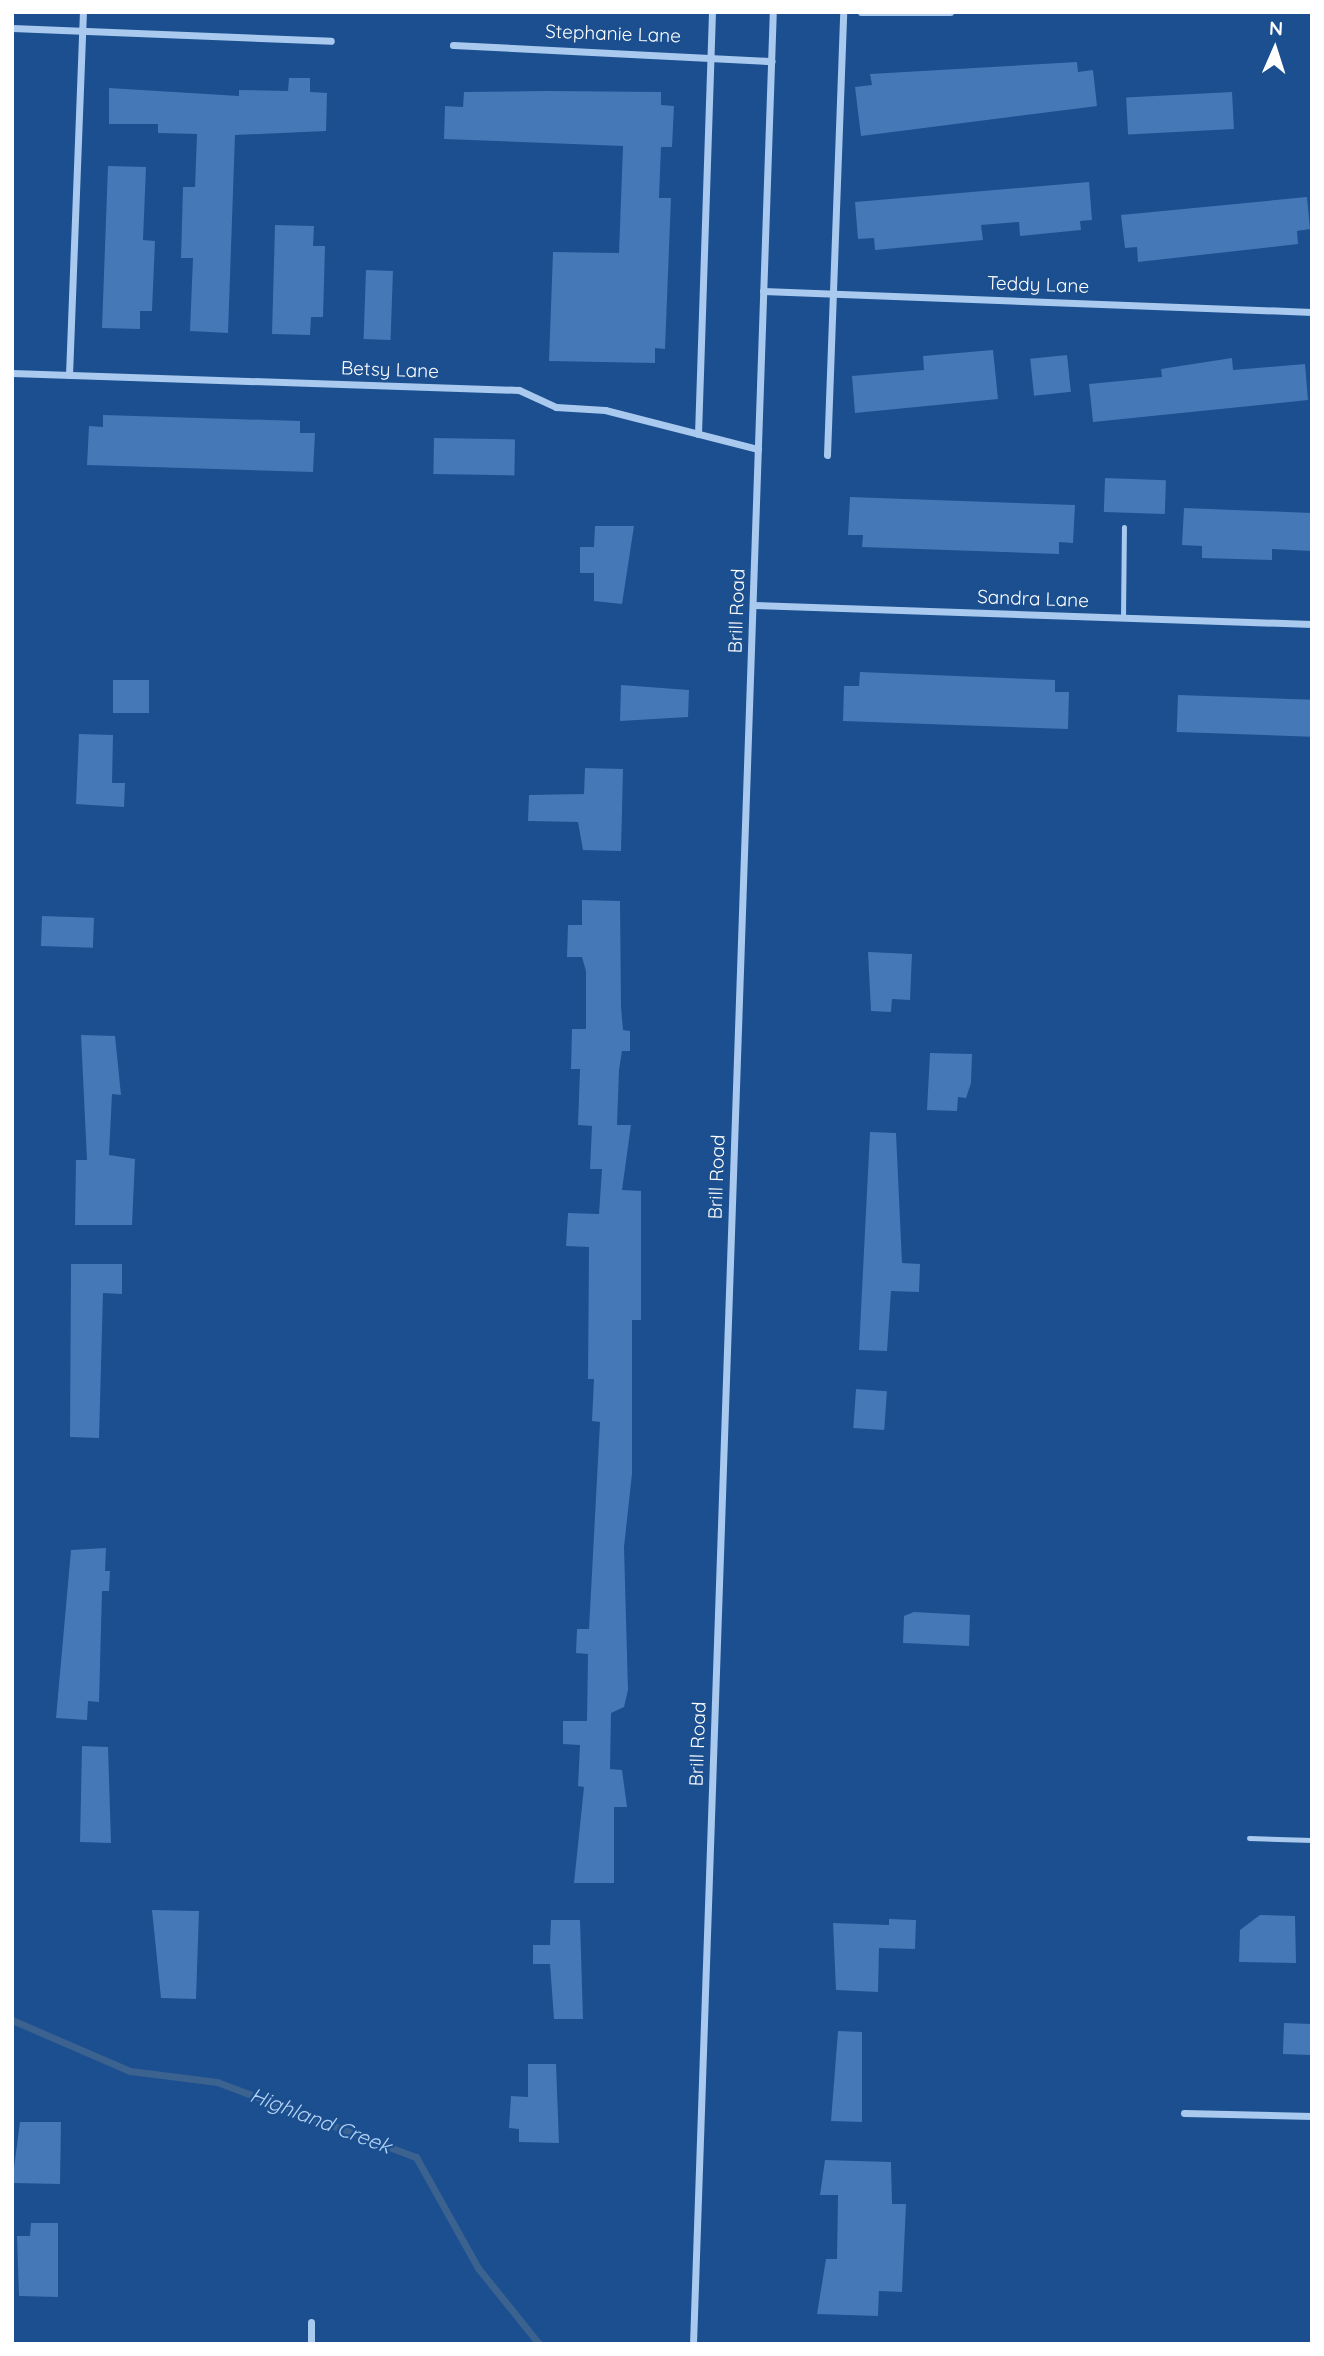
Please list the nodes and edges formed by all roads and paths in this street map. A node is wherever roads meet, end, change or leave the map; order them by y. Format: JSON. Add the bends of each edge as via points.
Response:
{"nodes":[{"id":1,"x":83,"y":12,"type":"edge"},
{"id":2,"x":712,"y":12,"type":"edge"},
{"id":3,"x":773,"y":12,"type":"edge"},
{"id":4,"x":843,"y":12,"type":"edge"},
{"id":5,"x":861,"y":12,"type":"edge"},
{"id":6,"x":950,"y":12,"type":"edge"},
{"id":7,"x":12,"y":28,"type":"edge"},
{"id":8,"x":82,"y":31,"type":"junction"},
{"id":9,"x":331,"y":41,"type":"dead end"},
{"id":10,"x":453,"y":45,"type":"dead end"},
{"id":11,"x":710,"y":55,"type":"junction"},
{"id":12,"x":772,"y":61,"type":"junction"},
{"id":13,"x":763,"y":291,"type":"junction"},
{"id":14,"x":832,"y":293,"type":"junction"},
{"id":15,"x":1312,"y":312,"type":"edge"},
{"id":16,"x":12,"y":373,"type":"edge"},
{"id":17,"x":69,"y":375,"type":"junction"},
{"id":18,"x":698,"y":434,"type":"junction"},
{"id":19,"x":758,"y":449,"type":"junction"},
{"id":20,"x":827,"y":455,"type":"dead end"},
{"id":21,"x":1124,"y":527,"type":"dead end"},
{"id":22,"x":753,"y":605,"type":"junction"},
{"id":23,"x":1123,"y":618,"type":"junction"},
{"id":24,"x":1312,"y":624,"type":"edge"},
{"id":25,"x":1249,"y":1838,"type":"dead end"},
{"id":26,"x":1312,"y":1840,"type":"edge"},
{"id":27,"x":1184,"y":2113,"type":"dead end"},
{"id":28,"x":1312,"y":2116,"type":"edge"},
{"id":29,"x":312,"y":2322,"type":"dead end"},
{"id":30,"x":311,"y":2344,"type":"edge"},
{"id":31,"x":693,"y":2344,"type":"edge"}],
"edges":[{"from":1,"to":8,"type":"street"},
{"from":2,"to":11,"type":"street"},
{"from":3,"to":12,"type":"street","name":"Brill Road"},
{"from":4,"to":14,"type":"street"},
{"from":5,"to":6,"type":"street"},
{"from":7,"to":8,"type":"street"},
{"from":8,"to":9,"type":"street"},
{"from":8,"to":17,"type":"street"},
{"from":10,"to":11,"type":"street","name":"Stephanie Lane"},
{"from":11,"to":12,"type":"street","name":"Stephanie Lane"},
{"from":11,"to":18,"type":"street"},
{"from":12,"to":13,"type":"street","name":"Brill Road"},
{"from":13,"to":14,"type":"street","name":"Teddy Lane"},
{"from":13,"to":19,"type":"street","name":"Brill Road"},
{"from":14,"to":15,"type":"street","name":"Teddy Lane"},
{"from":14,"to":20,"type":"street"},
{"from":16,"to":17,"type":"street","name":"Betsy Lane"},
{"from":17,"to":18,"type":"street","name":"Betsy Lane","via":[[519,390],[556,407],[605,410]]},
{"from":18,"to":19,"type":"street","name":"Betsy Lane"},
{"from":19,"to":22,"type":"street","name":"Brill Road"},
{"from":21,"to":23,"type":"lane"},
{"from":22,"to":23,"type":"street","name":"Sandra Lane"},
{"from":22,"to":31,"type":"street","name":"Brill Road"},
{"from":23,"to":24,"type":"street","name":"Sandra Lane"},
{"from":25,"to":26,"type":"lane"},
{"from":27,"to":28,"type":"street"},
{"from":29,"to":30,"type":"street"}]}
